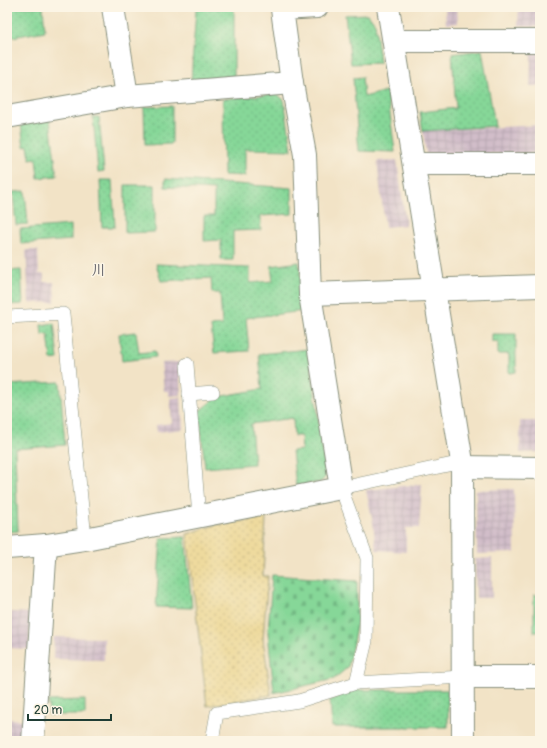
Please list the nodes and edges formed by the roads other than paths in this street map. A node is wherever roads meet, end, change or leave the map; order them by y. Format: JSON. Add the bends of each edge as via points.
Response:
{"nodes":[{"id":1,"x":113,"y":7,"type":"edge"},
{"id":2,"x":317,"y":7,"type":"edge"},
{"id":3,"x":388,"y":7,"type":"edge"},
{"id":4,"x":394,"y":41,"type":"junction"},
{"id":5,"x":540,"y":41,"type":"edge"},
{"id":6,"x":292,"y":83,"type":"junction"},
{"id":7,"x":127,"y":96,"type":"junction"},
{"id":8,"x":7,"y":117,"type":"edge"},
{"id":9,"x":414,"y":164,"type":"junction"},
{"id":10,"x":540,"y":164,"type":"edge"},
{"id":11,"x":540,"y":286,"type":"edge"},
{"id":12,"x":433,"y":288,"type":"junction"},
{"id":13,"x":310,"y":294,"type":"junction"},
{"id":14,"x":7,"y":317,"type":"edge"},
{"id":15,"x":187,"y":364,"type":"dead end"},
{"id":16,"x":213,"y":392,"type":"dead end"},
{"id":17,"x":189,"y":394,"type":"junction"},
{"id":18,"x":462,"y":464,"type":"junction"},
{"id":19,"x":540,"y":468,"type":"edge"},
{"id":20,"x":341,"y":488,"type":"junction"},
{"id":21,"x":199,"y":517,"type":"junction"},
{"id":22,"x":85,"y":539,"type":"junction"},
{"id":23,"x":46,"y":545,"type":"junction"},
{"id":24,"x":7,"y":548,"type":"edge"},
{"id":25,"x":463,"y":677,"type":"junction"},
{"id":26,"x":540,"y":677,"type":"edge"},
{"id":27,"x":356,"y":683,"type":"junction"},
{"id":28,"x":33,"y":741,"type":"edge"},
{"id":29,"x":212,"y":741,"type":"edge"},
{"id":30,"x":463,"y":741,"type":"edge"}],
"edges":[{"from":1,"to":7,"type":"street"},
{"from":2,"to":6,"type":"street","via":[[282,9]]},
{"from":3,"to":4,"type":"street"},
{"from":4,"to":5,"type":"street"},
{"from":4,"to":9,"type":"street"},
{"from":6,"to":7,"type":"street"},
{"from":6,"to":13,"type":"street","via":[[305,155]]},
{"from":7,"to":8,"type":"street"},
{"from":9,"to":10,"type":"street"},
{"from":9,"to":12,"type":"street"},
{"from":11,"to":12,"type":"street"},
{"from":12,"to":13,"type":"street"},
{"from":12,"to":18,"type":"street"},
{"from":13,"to":20,"type":"street"},
{"from":14,"to":22,"type":"lane","via":[[63,314]]},
{"from":15,"to":17,"type":"lane"},
{"from":16,"to":17,"type":"lane"},
{"from":17,"to":21,"type":"lane"},
{"from":18,"to":19,"type":"street"},
{"from":18,"to":20,"type":"lane"},
{"from":18,"to":25,"type":"street"},
{"from":20,"to":21,"type":"street"},
{"from":20,"to":27,"type":"lane","via":[[367,558],[366,641]]},
{"from":21,"to":22,"type":"street"},
{"from":22,"to":23,"type":"street"},
{"from":23,"to":24,"type":"street"},
{"from":23,"to":28,"type":"street"},
{"from":25,"to":26,"type":"street"},
{"from":25,"to":27,"type":"lane"},
{"from":25,"to":30,"type":"street"},
{"from":27,"to":29,"type":"lane","via":[[299,701],[217,713]]}]}
